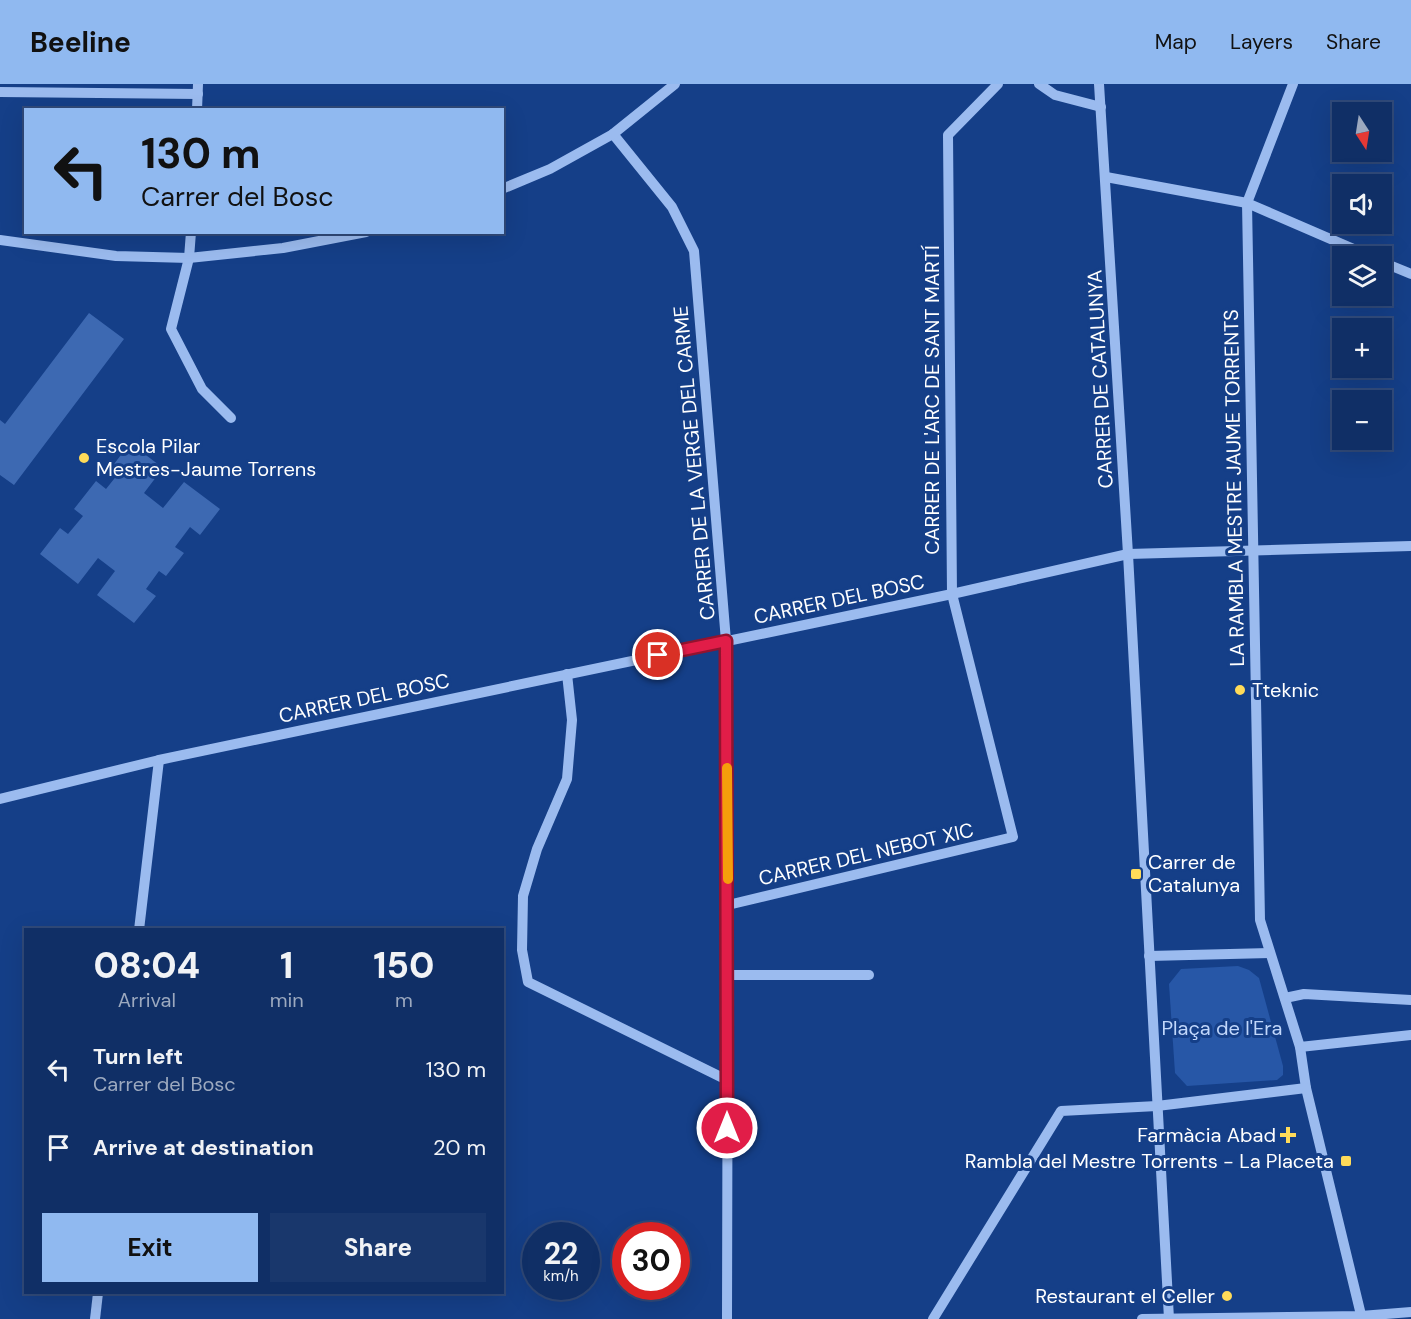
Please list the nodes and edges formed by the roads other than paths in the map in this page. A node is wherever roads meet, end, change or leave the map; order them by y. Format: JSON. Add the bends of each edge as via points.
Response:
{"nodes":[{"id":1,"x":675,"y":84,"type":"edge"},
{"id":2,"x":998,"y":84,"type":"edge"},
{"id":3,"x":1039,"y":84,"type":"edge"},
{"id":4,"x":1099,"y":84,"type":"edge"},
{"id":5,"x":1293,"y":84,"type":"edge"},
{"id":6,"x":198,"y":89,"type":"edge"},
{"id":7,"x":0,"y":92,"type":"edge"},
{"id":8,"x":1101,"y":107,"type":"junction"},
{"id":9,"x":197,"y":108,"type":"edge"},
{"id":10,"x":613,"y":134,"type":"junction"},
{"id":11,"x":1106,"y":177,"type":"junction"},
{"id":12,"x":504,"y":188,"type":"edge"},
{"id":13,"x":1247,"y":203,"type":"junction"},
{"id":14,"x":190,"y":234,"type":"edge"},
{"id":15,"x":356,"y":234,"type":"edge"},
{"id":16,"x":0,"y":240,"type":"edge"},
{"id":17,"x":1347,"y":246,"type":"edge"},
{"id":18,"x":189,"y":258,"type":"junction"},
{"id":19,"x":1392,"y":266,"type":"edge"},
{"id":20,"x":1411,"y":274,"type":"edge"},
{"id":21,"x":231,"y":418,"type":"dead end"},
{"id":22,"x":1411,"y":546,"type":"edge"},
{"id":23,"x":1253,"y":549,"type":"junction"},
{"id":24,"x":1128,"y":554,"type":"junction"},
{"id":25,"x":952,"y":594,"type":"junction"},
{"id":26,"x":726,"y":641,"type":"junction"},
{"id":27,"x":567,"y":674,"type":"junction"},
{"id":28,"x":159,"y":760,"type":"junction"},
{"id":29,"x":0,"y":799,"type":"edge"},
{"id":30,"x":1013,"y":837,"type":"joint"},
{"id":31,"x":728,"y":905,"type":"junction"},
{"id":32,"x":139,"y":928,"type":"edge"},
{"id":33,"x":1270,"y":953,"type":"junction"},
{"id":34,"x":1149,"y":956,"type":"junction"},
{"id":35,"x":728,"y":975,"type":"junction"},
{"id":36,"x":869,"y":975,"type":"dead end"},
{"id":37,"x":1284,"y":998,"type":"junction"},
{"id":38,"x":1411,"y":1000,"type":"edge"},
{"id":39,"x":1411,"y":1035,"type":"edge"},
{"id":40,"x":1300,"y":1047,"type":"junction"},
{"id":41,"x":727,"y":1080,"type":"junction"},
{"id":42,"x":1306,"y":1088,"type":"junction"},
{"id":43,"x":1157,"y":1106,"type":"junction"},
{"id":44,"x":98,"y":1294,"type":"edge"},
{"id":45,"x":1411,"y":1312,"type":"edge"},
{"id":46,"x":1361,"y":1317,"type":"edge"},
{"id":47,"x":95,"y":1319,"type":"edge"},
{"id":48,"x":727,"y":1319,"type":"edge"},
{"id":49,"x":933,"y":1319,"type":"edge"},
{"id":50,"x":1142,"y":1319,"type":"edge"},
{"id":51,"x":1169,"y":1319,"type":"edge"}],
"edges":[{"from":1,"to":10,"type":"street"},
{"from":2,"to":25,"type":"street","name":"CARRER DE L'ARC DE SANT MARTÍ","via":[[948,135]]},
{"from":3,"to":8,"type":"street","via":[[1055,95]]},
{"from":4,"to":8,"type":"street","name":"CARRER DE CATALUNYA"},
{"from":5,"to":13,"type":"street","name":"LA RAMBLA MESTRE JAUME TORRENTS"},
{"from":6,"to":7,"type":"street"},
{"from":6,"to":9,"type":"street"},
{"from":8,"to":11,"type":"street","name":"CARRER DE CATALUNYA"},
{"from":10,"to":12,"type":"street","via":[[550,169]]},
{"from":10,"to":26,"type":"street","name":"CARRER DE LA VERGE DEL CARME","via":[[672,207],[694,251]]},
{"from":11,"to":13,"type":"street"},
{"from":11,"to":24,"type":"street","name":"CARRER DE CATALUNYA"},
{"from":13,"to":17,"type":"street"},
{"from":13,"to":23,"type":"street","name":"LA RAMBLA MESTRE JAUME TORRENTS"},
{"from":14,"to":18,"type":"street"},
{"from":15,"to":18,"type":"street","via":[[283,248]]},
{"from":16,"to":18,"type":"street","via":[[116,256]]},
{"from":18,"to":21,"type":"street","via":[[171,329],[202,389]]},
{"from":19,"to":20,"type":"street"},
{"from":22,"to":23,"type":"street","name":"CARRER DEL BOSC"},
{"from":23,"to":24,"type":"street","name":"CARRER DEL BOSC"},
{"from":23,"to":33,"type":"street","name":"LA RAMBLA MESTRE JAUME TORRENTS","via":[[1260,920]]},
{"from":24,"to":25,"type":"street","name":"CARRER DEL BOSC"},
{"from":24,"to":34,"type":"street","name":"CARRER DE CATALUNYA"},
{"from":25,"to":26,"type":"street","name":"CARRER DEL BOSC"},
{"from":25,"to":30,"type":"street","name":"CARRER DE L'ARC DE SANT MARTÍ"},
{"from":26,"to":27,"type":"street","name":"CARRER DEL BOSC"},
{"from":26,"to":31,"type":"street","name":"CARRER DE LA VERGE DEL CARME"},
{"from":27,"to":28,"type":"street","name":"CARRER DEL BOSC"},
{"from":27,"to":41,"type":"street","via":[[572,720],[567,779],[537,849],[523,896],[522,950],[528,982]]},
{"from":28,"to":29,"type":"street","name":"CARRER DEL BOSC"},
{"from":28,"to":32,"type":"street"},
{"from":30,"to":31,"type":"street","name":"CARRER DEL NEBOT XIC"},
{"from":31,"to":35,"type":"street","name":"CARRER DE LA VERGE DEL CARME"},
{"from":33,"to":34,"type":"street"},
{"from":33,"to":37,"type":"street","name":"LA RAMBLA MESTRE JAUME TORRENTS"},
{"from":34,"to":43,"type":"street","name":"CARRER DE CATALUNYA"},
{"from":35,"to":36,"type":"street"},
{"from":35,"to":41,"type":"street","name":"CARRER DE LA VERGE DEL CARME"},
{"from":37,"to":38,"type":"street","via":[[1304,994]]},
{"from":37,"to":40,"type":"street","name":"LA RAMBLA MESTRE JAUME TORRENTS"},
{"from":39,"to":40,"type":"street"},
{"from":40,"to":42,"type":"street","name":"LA RAMBLA MESTRE JAUME TORRENTS"},
{"from":41,"to":48,"type":"street","name":"CARRER DE LA VERGE DEL CARME"},
{"from":42,"to":43,"type":"street"},
{"from":42,"to":46,"type":"street","name":"LA RAMBLA MESTRE JAUME TORRENTS"},
{"from":43,"to":49,"type":"street","via":[[1061,1111]]},
{"from":43,"to":51,"type":"street","name":"CARRER DE CATALUNYA"},
{"from":44,"to":47,"type":"street"},
{"from":45,"to":46,"type":"street"},
{"from":46,"to":51,"type":"street"},
{"from":50,"to":51,"type":"street"}]}
